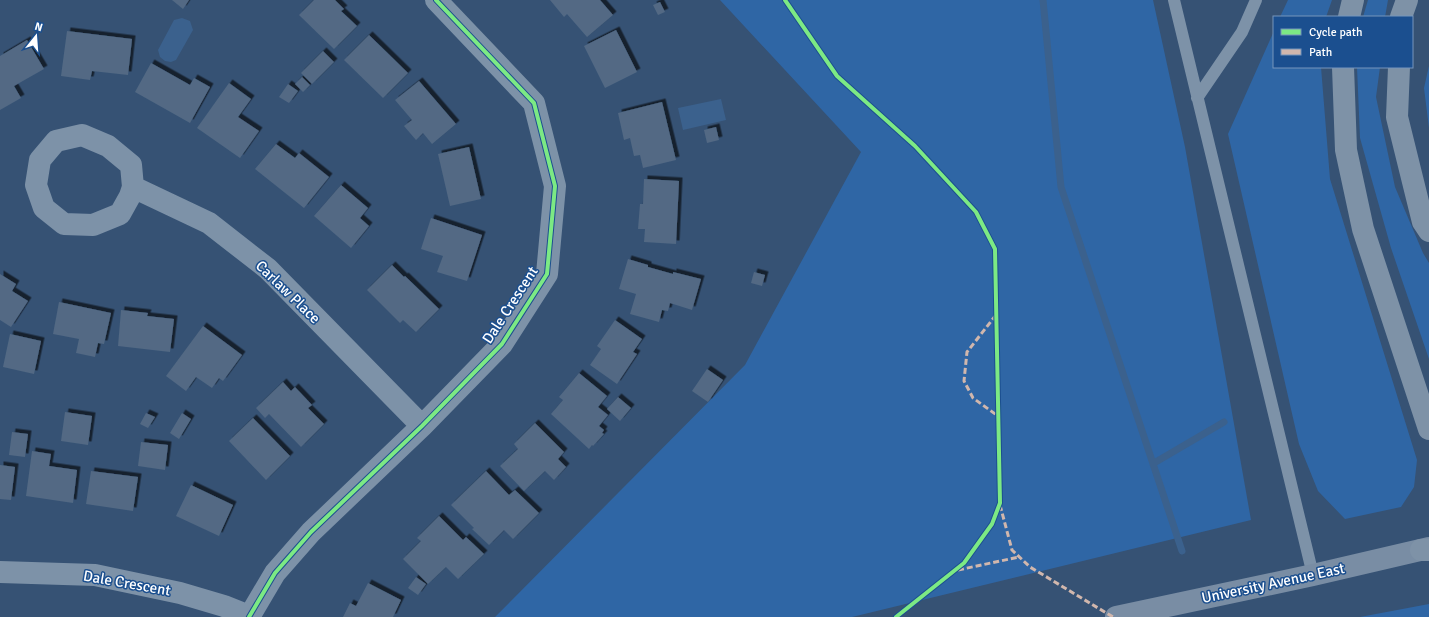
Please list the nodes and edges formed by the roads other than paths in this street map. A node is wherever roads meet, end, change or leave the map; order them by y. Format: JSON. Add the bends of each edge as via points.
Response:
{"nodes":[{"id":1,"x":436,"y":0,"type":"edge"},
{"id":2,"x":1174,"y":0,"type":"edge"},
{"id":3,"x":1256,"y":0,"type":"edge"},
{"id":4,"x":1353,"y":0,"type":"edge"},
{"id":5,"x":1407,"y":0,"type":"edge"},
{"id":6,"x":1349,"y":16,"type":"edge"},
{"id":7,"x":1401,"y":16,"type":"edge"},
{"id":8,"x":1343,"y":68,"type":"edge"},
{"id":9,"x":1399,"y":68,"type":"edge"},
{"id":10,"x":1197,"y":98,"type":"junction"},
{"id":11,"x":133,"y":187,"type":"junction"},
{"id":12,"x":1429,"y":232,"type":"edge"},
{"id":13,"x":422,"y":426,"type":"junction"},
{"id":14,"x":1429,"y":429,"type":"edge"},
{"id":15,"x":1426,"y":549,"type":"edge"},
{"id":16,"x":0,"y":572,"type":"edge"},
{"id":17,"x":1312,"y":575,"type":"junction"},
{"id":18,"x":249,"y":616,"type":"edge"},
{"id":19,"x":1116,"y":617,"type":"edge"}],
"edges":[{"from":1,"to":13,"type":"street","name":"Dale Crescent","via":[[534,103],[555,186],[547,274],[502,344]]},
{"from":2,"to":10,"type":"lane"},
{"from":3,"to":10,"type":"lane","via":[[1242,32]]},
{"from":4,"to":6,"type":"highway"},
{"from":5,"to":7,"type":"highway"},
{"from":8,"to":14,"type":"highway","via":[[1346,150],[1363,229]]},
{"from":9,"to":12,"type":"highway","via":[[1397,118],[1423,222]]},
{"from":10,"to":17,"type":"lane"},
{"from":11,"to":11,"type":"street","via":[[131,165],[108,146],[82,135],[56,141],[40,160],[36,185],[44,208],[64,224],[93,225],[120,214]]},
{"from":11,"to":13,"type":"street","name":"Carlaw Place","via":[[209,223],[268,269]]},
{"from":13,"to":18,"type":"street","name":"Dale Crescent","via":[[312,532],[275,573]]},
{"from":15,"to":17,"type":"main road","name":"University Avenue East"},
{"from":16,"to":18,"type":"street","name":"Dale Crescent","via":[[95,575],[180,593]]},
{"from":17,"to":19,"type":"main road","name":"University Avenue East"}]}
